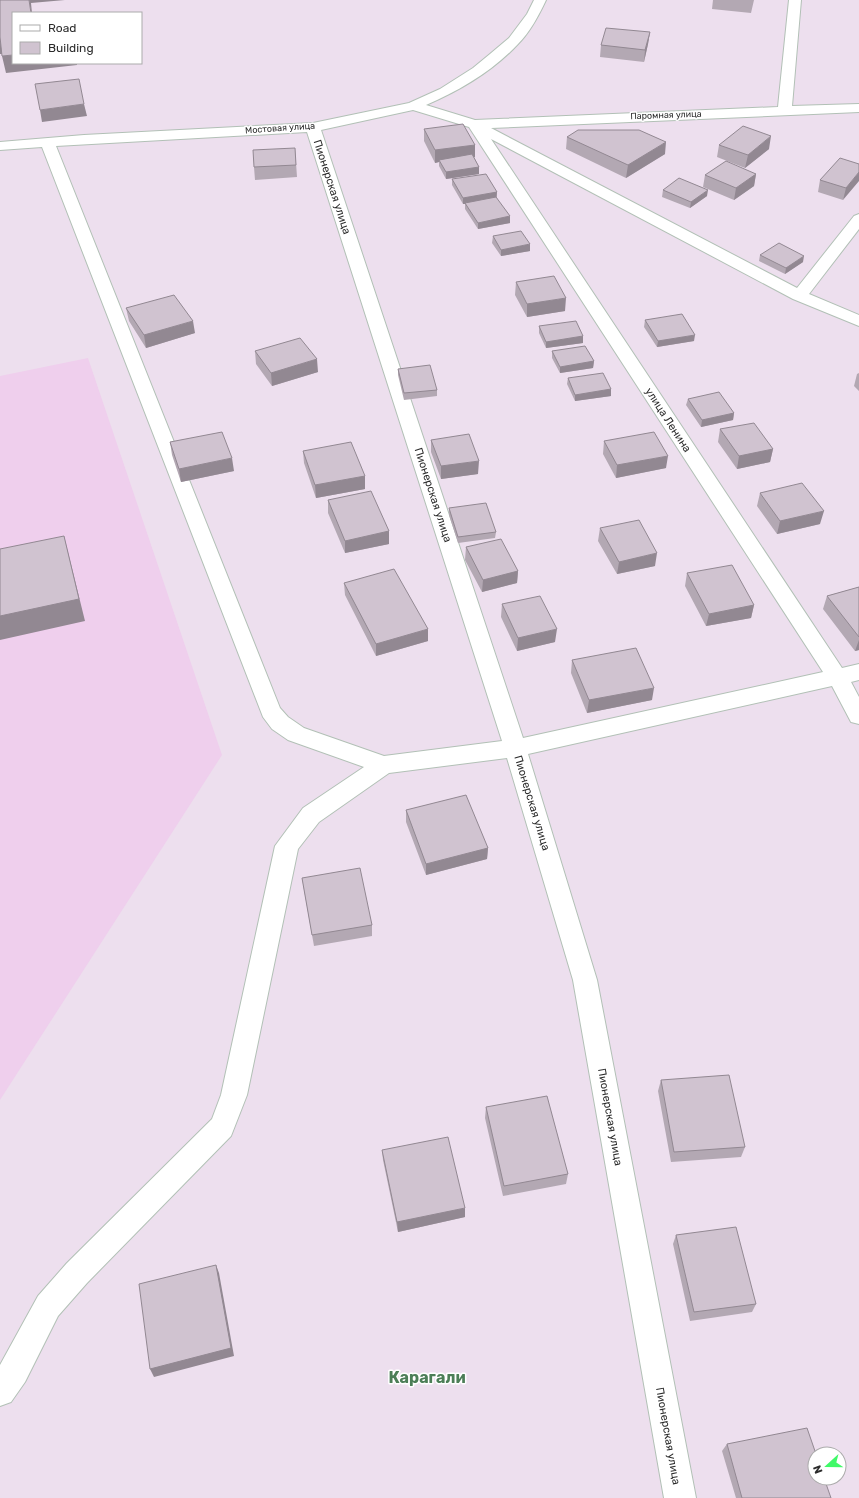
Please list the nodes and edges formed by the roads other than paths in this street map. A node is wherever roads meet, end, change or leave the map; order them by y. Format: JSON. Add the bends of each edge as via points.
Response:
{"nodes":[{"id":1,"x":540,"y":0,"type":"edge"},
{"id":2,"x":795,"y":0,"type":"edge"},
{"id":3,"x":413,"y":106,"type":"junction"},
{"id":4,"x":859,"y":108,"type":"edge"},
{"id":5,"x":785,"y":111,"type":"junction"},
{"id":6,"x":474,"y":124,"type":"junction"},
{"id":7,"x":313,"y":127,"type":"junction"},
{"id":8,"x":47,"y":142,"type":"junction"},
{"id":9,"x":0,"y":146,"type":"edge"},
{"id":10,"x":859,"y":220,"type":"edge"},
{"id":11,"x":798,"y":296,"type":"junction"},
{"id":12,"x":859,"y":321,"type":"edge"},
{"id":13,"x":859,"y":672,"type":"edge"},
{"id":14,"x":838,"y":678,"type":"junction"},
{"id":15,"x":859,"y":716,"type":"edge"},
{"id":16,"x":515,"y":748,"type":"junction"},
{"id":17,"x":384,"y":765,"type":"junction"},
{"id":18,"x":0,"y":1391,"type":"edge"},
{"id":19,"x":680,"y":1498,"type":"edge"}],
"edges":[{"from":1,"to":3,"type":"street","name":"Мостовая улица","via":[[514,41],[484,66],[445,92]]},
{"from":2,"to":5,"type":"street"},
{"from":3,"to":6,"type":"street"},
{"from":3,"to":7,"type":"street","name":"Мостовая улица"},
{"from":4,"to":5,"type":"street","name":"Паромная улица"},
{"from":5,"to":6,"type":"street","name":"Паромная улица"},
{"from":6,"to":11,"type":"street"},
{"from":6,"to":14,"type":"street","name":"улица Ленина"},
{"from":7,"to":8,"type":"street","name":"Мостовая улица"},
{"from":7,"to":16,"type":"street","name":"Пионерская улица"},
{"from":8,"to":9,"type":"street","name":"Мостовая улица"},
{"from":8,"to":17,"type":"street","via":[[271,710],[280,723],[296,734]]},
{"from":10,"to":11,"type":"street"},
{"from":11,"to":12,"type":"street"},
{"from":13,"to":14,"type":"street"},
{"from":14,"to":15,"type":"street","name":"улица Ленина"},
{"from":14,"to":16,"type":"street"},
{"from":16,"to":17,"type":"street"},
{"from":16,"to":19,"type":"street","name":"Пионерская улица","via":[[585,980]]},
{"from":17,"to":18,"type":"street","via":[[310,815],[287,846],[234,1095],[222,1127],[77,1273],[48,1306],[14,1371]]}]}
